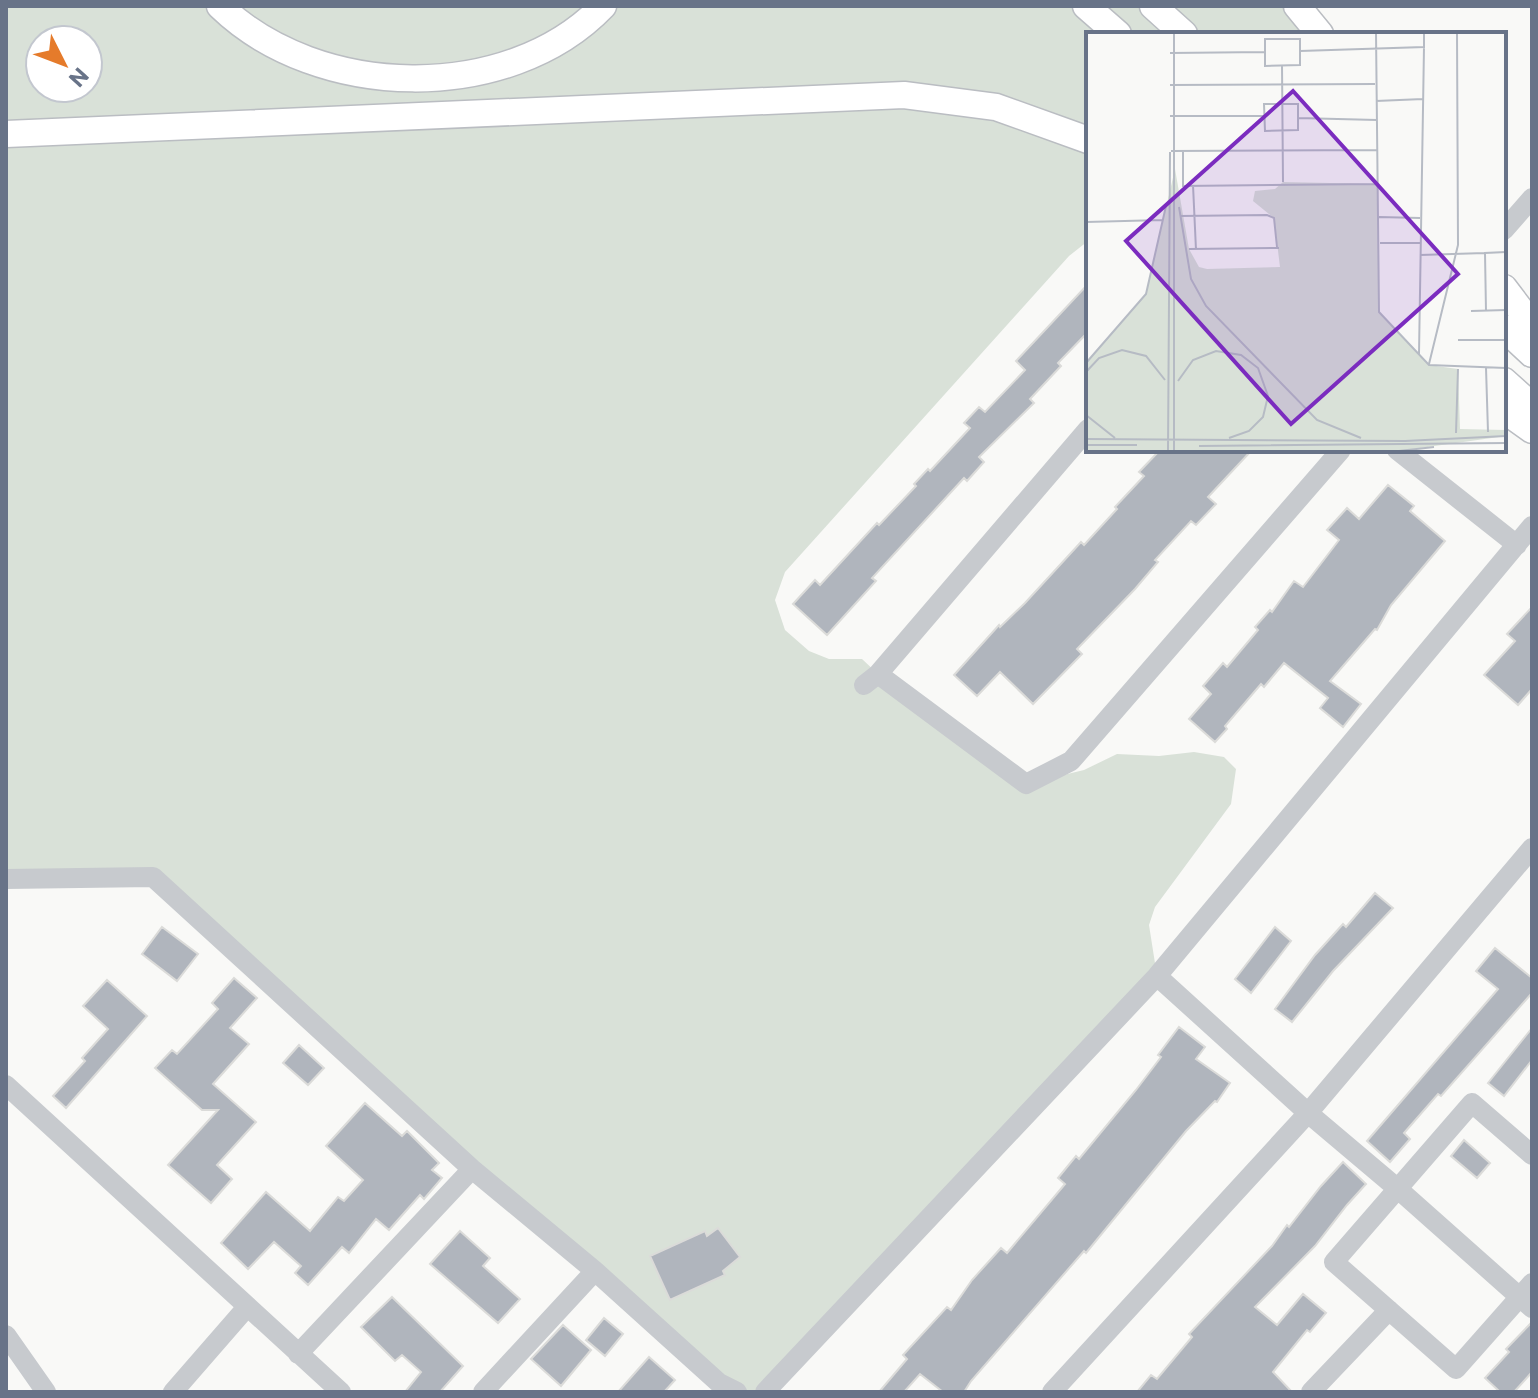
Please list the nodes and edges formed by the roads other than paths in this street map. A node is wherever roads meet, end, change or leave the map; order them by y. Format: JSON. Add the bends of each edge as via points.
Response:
{"nodes":[{"id":1,"x":220,"y":6,"type":"edge"},
{"id":2,"x":603,"y":6,"type":"edge"},
{"id":3,"x":1086,"y":6,"type":"edge"},
{"id":4,"x":1153,"y":6,"type":"edge"},
{"id":5,"x":1297,"y":6,"type":"edge"},
{"id":6,"x":1116,"y":32,"type":"edge"},
{"id":7,"x":1182,"y":32,"type":"edge"},
{"id":8,"x":1318,"y":32,"type":"edge"},
{"id":9,"x":6,"y":134,"type":"edge"},
{"id":10,"x":1086,"y":139,"type":"edge"},
{"id":11,"x":1532,"y":198,"type":"edge"},
{"id":12,"x":1506,"y":228,"type":"edge"},
{"id":13,"x":1506,"y":291,"type":"edge"},
{"id":14,"x":1532,"y":325,"type":"edge"},
{"id":15,"x":1506,"y":330,"type":"edge"},
{"id":16,"x":1532,"y":354,"type":"edge"},
{"id":17,"x":1506,"y":383,"type":"edge"},
{"id":18,"x":1532,"y":406,"type":"edge"},
{"id":19,"x":1506,"y":411,"type":"edge"},
{"id":20,"x":1532,"y":430,"type":"edge"},
{"id":21,"x":1086,"y":431,"type":"edge"},
{"id":22,"x":1339,"y":452,"type":"edge"},
{"id":23,"x":1400,"y":452,"type":"edge"},
{"id":24,"x":1532,"y":526,"type":"edge"},
{"id":25,"x":1517,"y":545,"type":"junction"},
{"id":26,"x":1532,"y":848,"type":"edge"},
{"id":27,"x":6,"y":879,"type":"edge"},
{"id":28,"x":1157,"y":976,"type":"junction"},
{"id":29,"x":6,"y":1085,"type":"edge"},
{"id":30,"x":1308,"y":1113,"type":"junction"},
{"id":31,"x":1532,"y":1155,"type":"edge"},
{"id":32,"x":472,"y":1169,"type":"junction"},
{"id":33,"x":1398,"y":1189,"type":"junction"},
{"id":34,"x":595,"y":1271,"type":"junction"},
{"id":35,"x":1528,"y":1296,"type":"edge"},
{"id":36,"x":247,"y":1307,"type":"junction"},
{"id":37,"x":1389,"y":1310,"type":"junction"},
{"id":38,"x":6,"y":1335,"type":"edge"},
{"id":39,"x":298,"y":1354,"type":"junction"},
{"id":40,"x":46,"y":1392,"type":"edge"},
{"id":41,"x":173,"y":1392,"type":"edge"},
{"id":42,"x":341,"y":1392,"type":"edge"},
{"id":43,"x":483,"y":1392,"type":"edge"},
{"id":44,"x":737,"y":1392,"type":"edge"},
{"id":45,"x":765,"y":1392,"type":"edge"},
{"id":46,"x":1052,"y":1392,"type":"edge"},
{"id":47,"x":1311,"y":1392,"type":"edge"}],
"edges":[{"from":1,"to":2,"type":"main road","via":[[278,48],[333,68],[400,80],[467,75],[528,57],[584,26]]},
{"from":3,"to":6,"type":"main road"},
{"from":4,"to":7,"type":"main road"},
{"from":5,"to":8,"type":"main road"},
{"from":9,"to":10,"type":"main road","via":[[904,95],[996,107]]},
{"from":11,"to":12,"type":"street"},
{"from":13,"to":14,"type":"main road"},
{"from":15,"to":16,"type":"main road"},
{"from":17,"to":18,"type":"main road"},
{"from":19,"to":20,"type":"main road"},
{"from":21,"to":22,"type":"street","via":[[871,680],[1026,784],[1071,761]]},
{"from":23,"to":25,"type":"street"},
{"from":24,"to":25,"type":"street"},
{"from":25,"to":28,"type":"street"},
{"from":26,"to":30,"type":"street"},
{"from":27,"to":32,"type":"street","via":[[153,877]]},
{"from":28,"to":30,"type":"street"},
{"from":28,"to":45,"type":"street"},
{"from":29,"to":36,"type":"street"},
{"from":30,"to":33,"type":"street"},
{"from":30,"to":46,"type":"street"},
{"from":31,"to":33,"type":"street","via":[[1472,1103]]},
{"from":32,"to":34,"type":"street"},
{"from":32,"to":39,"type":"street"},
{"from":33,"to":35,"type":"street"},
{"from":33,"to":37,"type":"street","via":[[1334,1262]]},
{"from":34,"to":43,"type":"street"},
{"from":34,"to":44,"type":"street","via":[[719,1383]]},
{"from":35,"to":37,"type":"street","via":[[1456,1369]]},
{"from":36,"to":39,"type":"street"},
{"from":36,"to":41,"type":"street"},
{"from":37,"to":47,"type":"street"},
{"from":38,"to":40,"type":"street"},
{"from":39,"to":42,"type":"street"}]}
